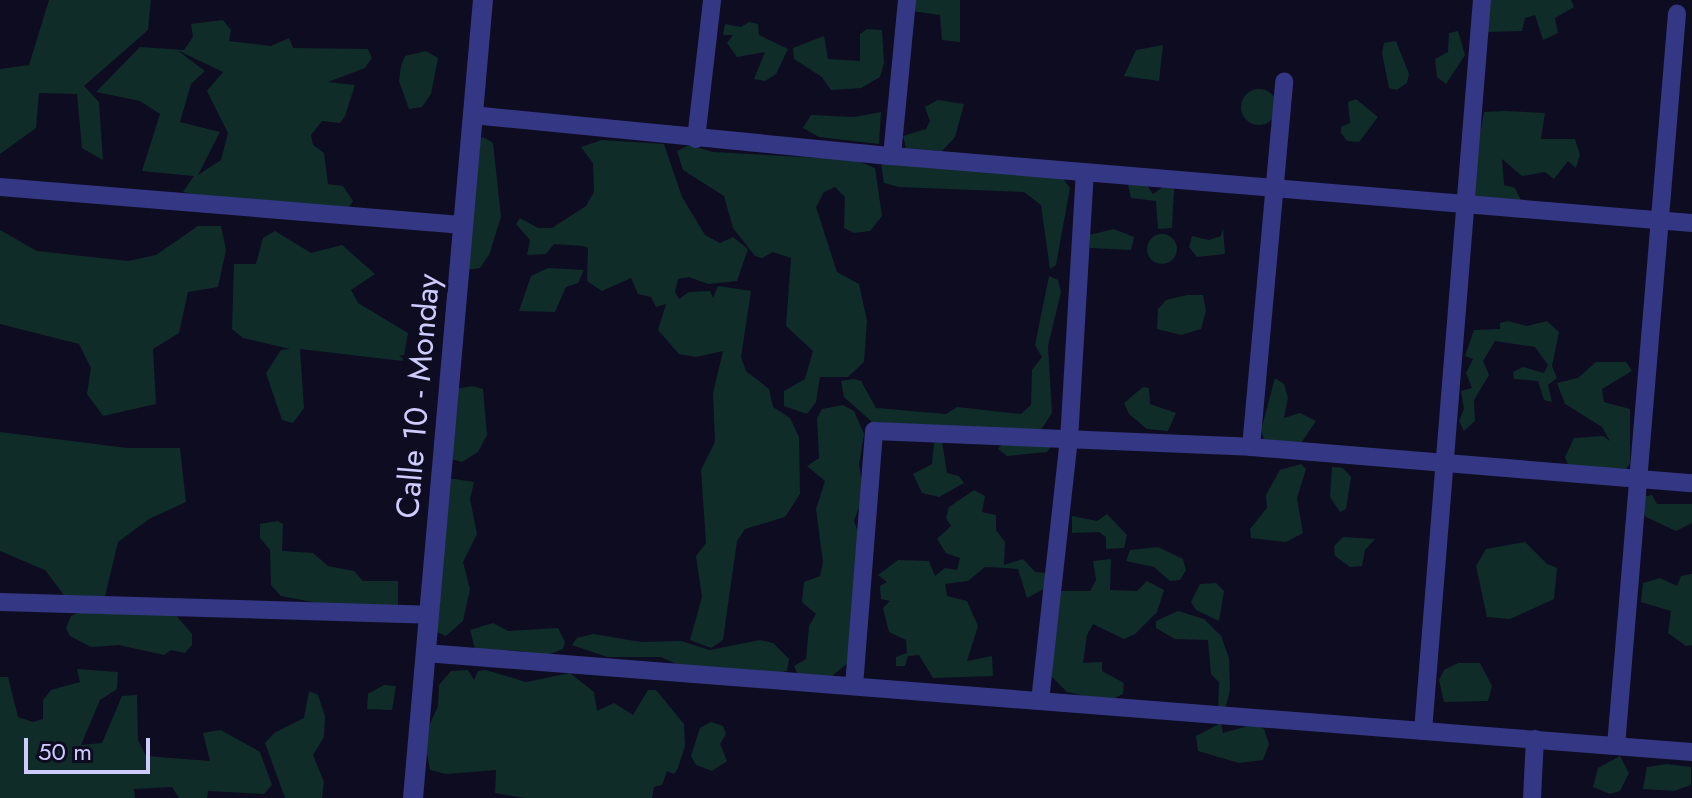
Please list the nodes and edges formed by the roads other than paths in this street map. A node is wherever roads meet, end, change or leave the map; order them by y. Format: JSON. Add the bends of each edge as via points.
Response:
{"nodes":[{"id":1,"x":483,"y":0,"type":"edge"},
{"id":2,"x":712,"y":0,"type":"edge"},
{"id":3,"x":907,"y":0,"type":"edge"},
{"id":4,"x":1482,"y":0,"type":"edge"},
{"id":5,"x":1677,"y":14,"type":"dead end"},
{"id":6,"x":1284,"y":81,"type":"dead end"},
{"id":7,"x":472,"y":115,"type":"junction"},
{"id":8,"x":696,"y":139,"type":"junction"},
{"id":9,"x":892,"y":156,"type":"junction"},
{"id":10,"x":1085,"y":172,"type":"junction"},
{"id":11,"x":0,"y":187,"type":"edge"},
{"id":12,"x":1274,"y":187,"type":"junction"},
{"id":13,"x":1468,"y":203,"type":"junction"},
{"id":14,"x":1656,"y":219,"type":"junction"},
{"id":15,"x":1692,"y":223,"type":"edge"},
{"id":16,"x":463,"y":225,"type":"junction"},
{"id":17,"x":1069,"y":440,"type":"junction"},
{"id":18,"x":1251,"y":447,"type":"junction"},
{"id":19,"x":1442,"y":462,"type":"junction"},
{"id":20,"x":1642,"y":480,"type":"junction"},
{"id":21,"x":1692,"y":483,"type":"edge"},
{"id":22,"x":0,"y":602,"type":"edge"},
{"id":23,"x":429,"y":615,"type":"junction"},
{"id":24,"x":425,"y":653,"type":"junction"},
{"id":25,"x":854,"y":686,"type":"junction"},
{"id":26,"x":1040,"y":701,"type":"junction"},
{"id":27,"x":1423,"y":731,"type":"junction"},
{"id":28,"x":1535,"y":739,"type":"junction"},
{"id":29,"x":1616,"y":746,"type":"junction"},
{"id":30,"x":1692,"y":752,"type":"edge"},
{"id":31,"x":413,"y":798,"type":"edge"},
{"id":32,"x":1532,"y":798,"type":"edge"}],
"edges":[{"from":1,"to":7,"type":"street","name":"Calle 10 - Monday"},
{"from":2,"to":8,"type":"street"},
{"from":3,"to":9,"type":"street"},
{"from":4,"to":13,"type":"street"},
{"from":5,"to":14,"type":"street"},
{"from":6,"to":12,"type":"street"},
{"from":7,"to":8,"type":"street"},
{"from":7,"to":16,"type":"street","name":"Calle 10 - Monday"},
{"from":8,"to":9,"type":"street"},
{"from":9,"to":10,"type":"street"},
{"from":10,"to":12,"type":"street"},
{"from":10,"to":17,"type":"street"},
{"from":11,"to":16,"type":"street"},
{"from":12,"to":13,"type":"street"},
{"from":12,"to":18,"type":"street"},
{"from":13,"to":14,"type":"street"},
{"from":13,"to":19,"type":"street"},
{"from":14,"to":15,"type":"street"},
{"from":14,"to":20,"type":"street"},
{"from":16,"to":23,"type":"street","name":"Calle 10 - Monday"},
{"from":17,"to":18,"type":"street"},
{"from":17,"to":25,"type":"street","via":[[872,432]]},
{"from":17,"to":26,"type":"street"},
{"from":18,"to":19,"type":"street"},
{"from":19,"to":20,"type":"street"},
{"from":19,"to":27,"type":"street"},
{"from":20,"to":21,"type":"street"},
{"from":20,"to":29,"type":"street"},
{"from":22,"to":23,"type":"street"},
{"from":23,"to":24,"type":"street","name":"Calle 10 - Monday"},
{"from":24,"to":25,"type":"street"},
{"from":24,"to":31,"type":"street","name":"Calle 10 - Monday"},
{"from":25,"to":26,"type":"street"},
{"from":26,"to":27,"type":"street"},
{"from":27,"to":28,"type":"street"},
{"from":28,"to":29,"type":"street"},
{"from":28,"to":32,"type":"street"},
{"from":29,"to":30,"type":"street"}]}
